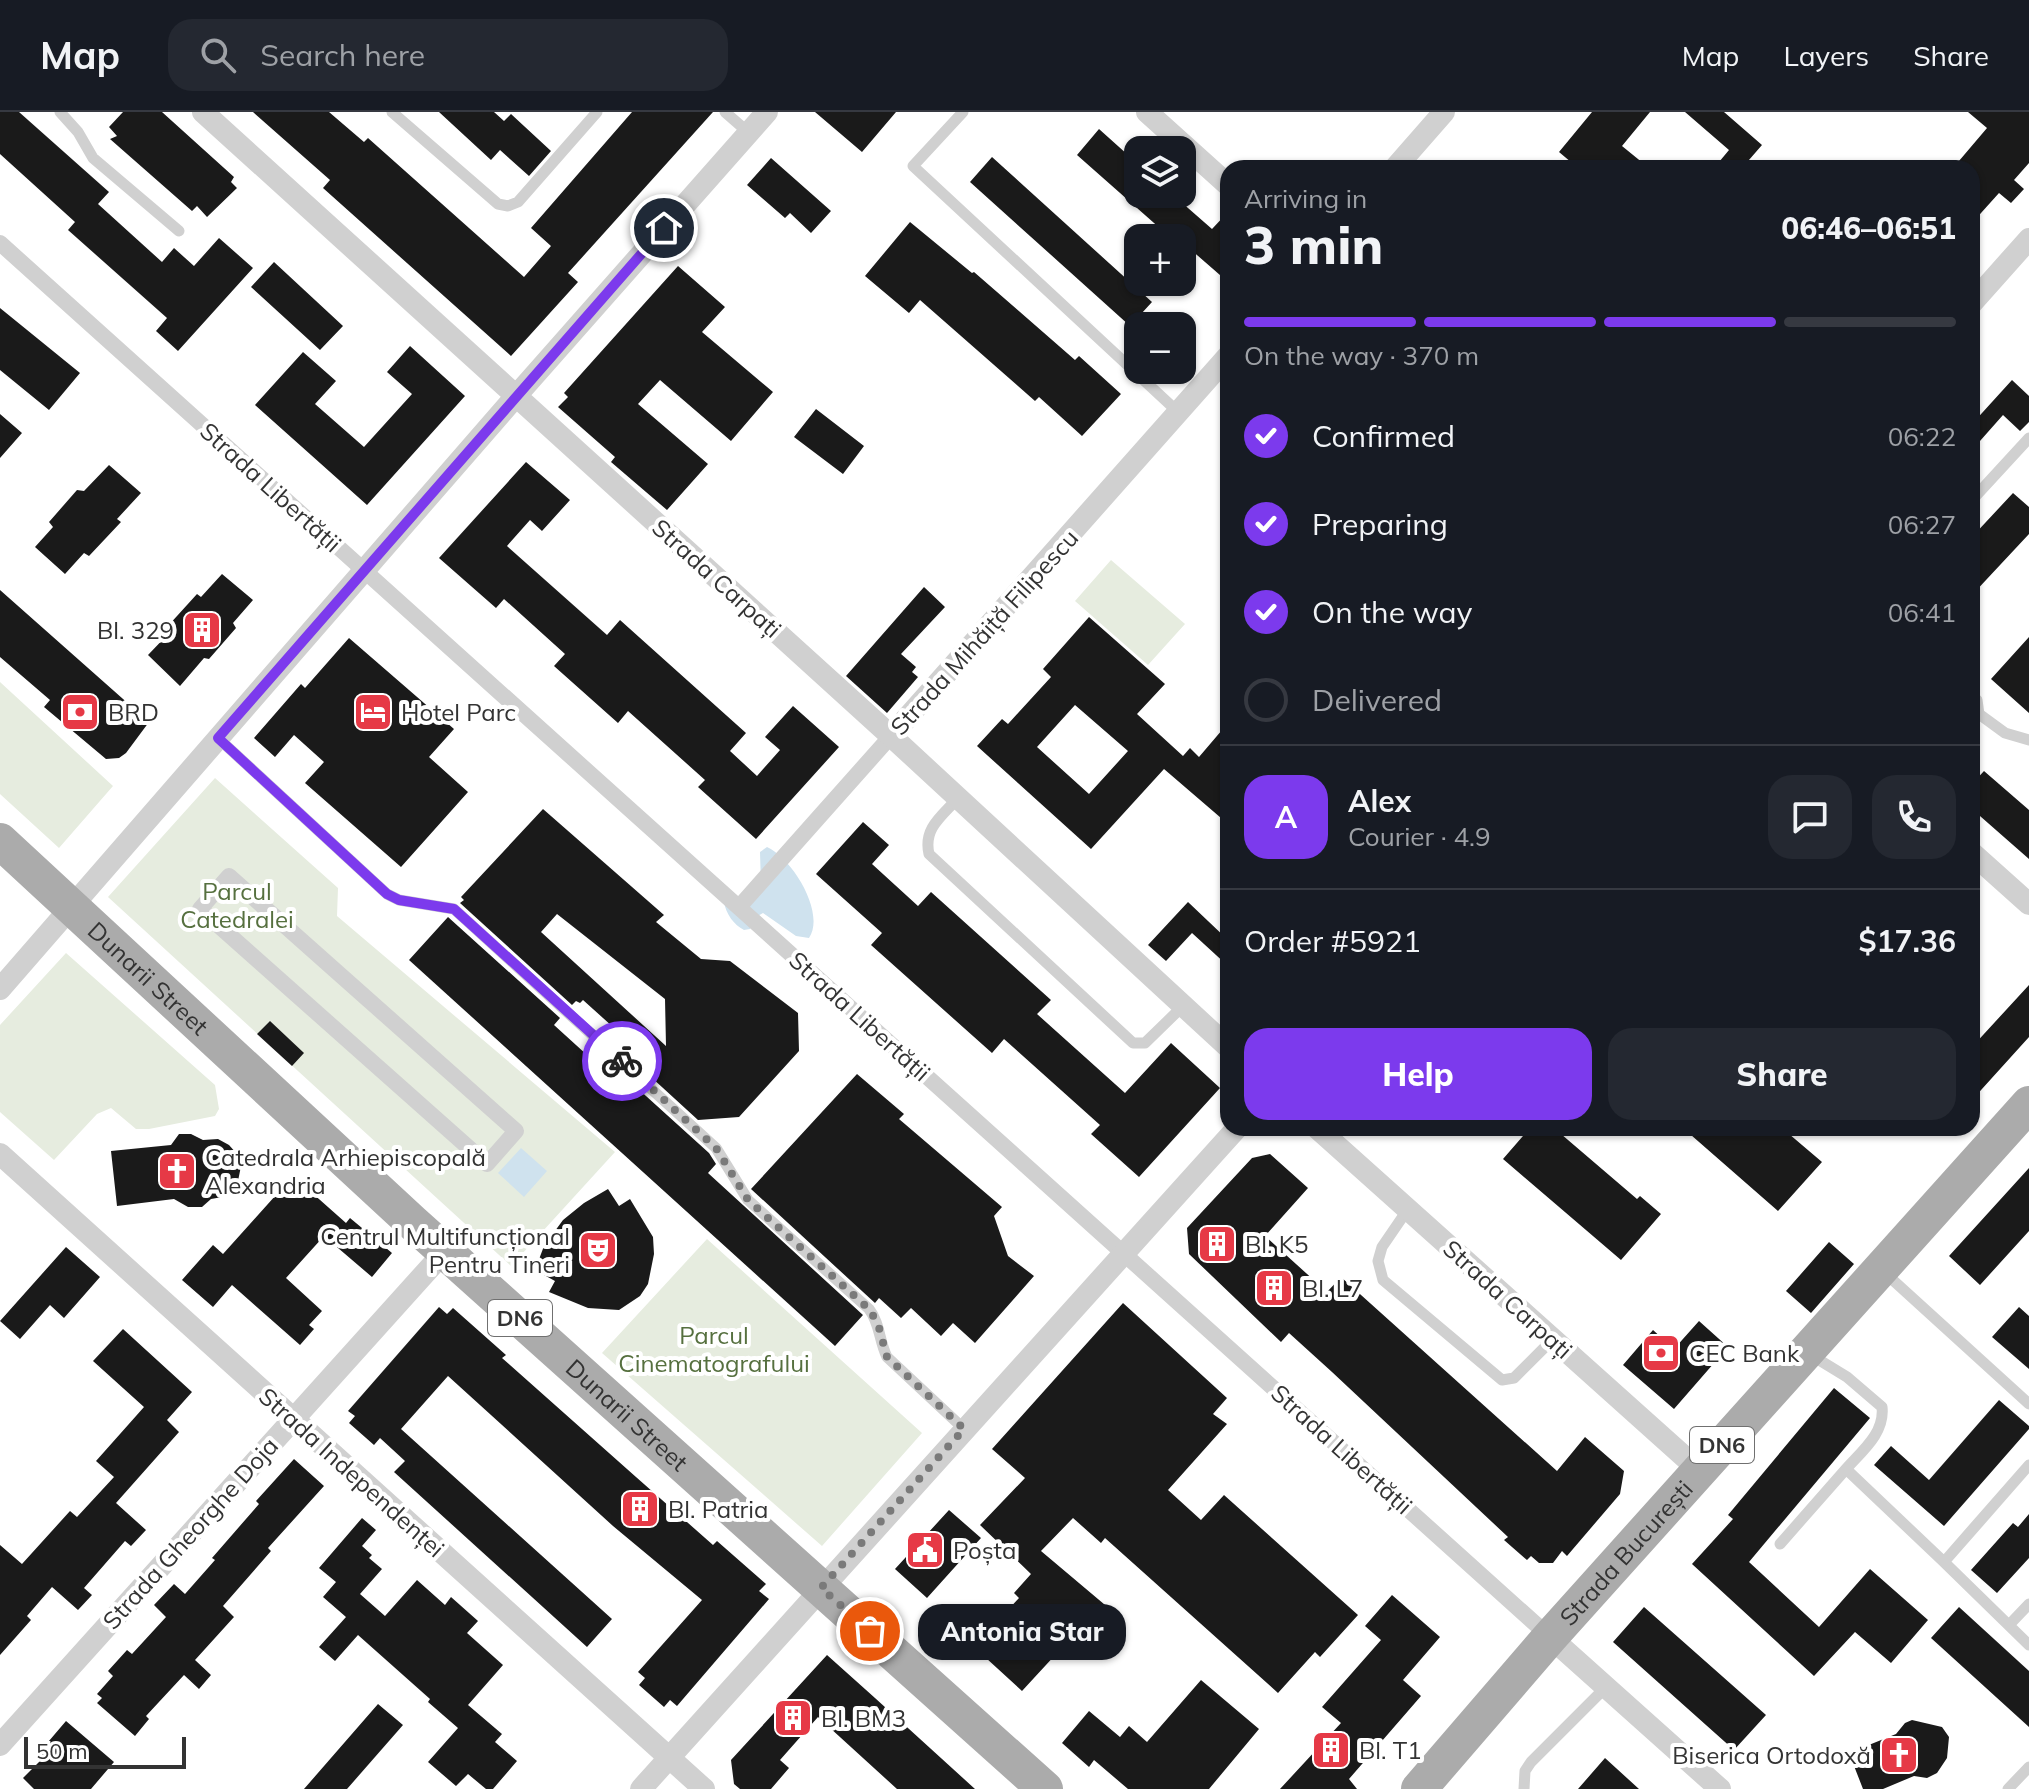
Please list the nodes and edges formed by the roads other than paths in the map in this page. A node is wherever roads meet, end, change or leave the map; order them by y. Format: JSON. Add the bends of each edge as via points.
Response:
{"nodes":[{"id":1,"x":203,"y":112,"type":"edge"},
{"id":2,"x":392,"y":112,"type":"edge"},
{"id":3,"x":597,"y":112,"type":"edge"},
{"id":4,"x":725,"y":112,"type":"edge"},
{"id":5,"x":767,"y":112,"type":"edge"},
{"id":6,"x":963,"y":112,"type":"edge"},
{"id":7,"x":1147,"y":112,"type":"edge"},
{"id":8,"x":1444,"y":112,"type":"edge"},
{"id":9,"x":68,"y":115,"type":"edge"},
{"id":10,"x":749,"y":133,"type":"junction"},
{"id":11,"x":1402,"y":160,"type":"edge"},
{"id":12,"x":1220,"y":178,"type":"edge"},
{"id":13,"x":179,"y":231,"type":"dead end"},
{"id":14,"x":2029,"y":239,"type":"edge"},
{"id":15,"x":0,"y":243,"type":"edge"},
{"id":16,"x":1980,"y":294,"type":"edge"},
{"id":17,"x":1220,"y":365,"type":"edge"},
{"id":18,"x":516,"y":396,"type":"junction"},
{"id":19,"x":1178,"y":412,"type":"junction"},
{"id":20,"x":2029,"y":438,"type":"edge"},
{"id":21,"x":1980,"y":491,"type":"edge"},
{"id":22,"x":364,"y":570,"type":"junction"},
{"id":23,"x":1980,"y":721,"type":"edge"},
{"id":24,"x":891,"y":736,"type":"junction"},
{"id":25,"x":218,"y":738,"type":"junction"},
{"id":26,"x":2029,"y":740,"type":"edge"},
{"id":27,"x":958,"y":798,"type":"junction"},
{"id":28,"x":0,"y":841,"type":"edge"},
{"id":29,"x":1980,"y":860,"type":"edge"},
{"id":30,"x":229,"y":876,"type":"joint"},
{"id":31,"x":2029,"y":904,"type":"edge"},
{"id":32,"x":72,"y":907,"type":"junction"},
{"id":33,"x":739,"y":907,"type":"junction"},
{"id":34,"x":0,"y":989,"type":"edge"},
{"id":35,"x":1183,"y":1006,"type":"junction"},
{"id":36,"x":1220,"y":1040,"type":"edge"},
{"id":37,"x":2029,"y":1104,"type":"edge"},
{"id":38,"x":1230,"y":1136,"type":"edge"},
{"id":39,"x":1326,"y":1136,"type":"edge"},
{"id":40,"x":0,"y":1154,"type":"edge"},
{"id":41,"x":1408,"y":1209,"type":"junction"},
{"id":42,"x":445,"y":1251,"type":"junction"},
{"id":43,"x":1124,"y":1253,"type":"junction"},
{"id":44,"x":1882,"y":1270,"type":"junction"},
{"id":45,"x":1553,"y":1339,"type":"junction"},
{"id":46,"x":1807,"y":1352,"type":"junction"},
{"id":47,"x":2029,"y":1404,"type":"edge"},
{"id":48,"x":292,"y":1418,"type":"junction"},
{"id":49,"x":964,"y":1429,"type":"junction"},
{"id":50,"x":2029,"y":1465,"type":"edge"},
{"id":51,"x":1846,"y":1469,"type":"junction"},
{"id":52,"x":1699,"y":1470,"type":"junction"},
{"id":53,"x":1780,"y":1544,"type":"dead end"},
{"id":54,"x":1944,"y":1562,"type":"junction"},
{"id":55,"x":821,"y":1588,"type":"junction"},
{"id":56,"x":2029,"y":1604,"type":"edge"},
{"id":57,"x":2009,"y":1625,"type":"junction"},
{"id":58,"x":1550,"y":1637,"type":"junction"},
{"id":59,"x":2029,"y":1645,"type":"edge"},
{"id":60,"x":1606,"y":1687,"type":"junction"},
{"id":61,"x":0,"y":1745,"type":"edge"},
{"id":62,"x":669,"y":1757,"type":"junction"},
{"id":63,"x":2029,"y":1767,"type":"edge"},
{"id":64,"x":641,"y":1789,"type":"edge"},
{"id":65,"x":704,"y":1789,"type":"edge"},
{"id":66,"x":1045,"y":1789,"type":"edge"},
{"id":67,"x":1419,"y":1789,"type":"edge"},
{"id":68,"x":1524,"y":1789,"type":"edge"},
{"id":69,"x":1720,"y":1789,"type":"edge"},
{"id":70,"x":2008,"y":1789,"type":"edge"}],
"edges":[{"from":1,"to":18,"type":"street","name":"Strada Carpați"},
{"from":2,"to":3,"type":"lane","via":[[498,204],[508,206],[518,202]]},
{"from":4,"to":10,"type":"lane"},
{"from":5,"to":10,"type":"street"},
{"from":6,"to":19,"type":"lane","via":[[913,166]]},
{"from":7,"to":12,"type":"street"},
{"from":8,"to":11,"type":"street"},
{"from":9,"to":13,"type":"lane","via":[[93,158]]},
{"from":10,"to":18,"type":"street"},
{"from":14,"to":16,"type":"street"},
{"from":15,"to":22,"type":"street","name":"Strada Libertății"},
{"from":17,"to":19,"type":"street","name":"Strada Mihăiță Filipescu"},
{"from":18,"to":22,"type":"street"},
{"from":18,"to":24,"type":"street","name":"Strada Carpați"},
{"from":19,"to":24,"type":"street","name":"Strada Mihăiță Filipescu"},
{"from":20,"to":21,"type":"lane"},
{"from":22,"to":25,"type":"street"},
{"from":22,"to":33,"type":"street","name":"Strada Libertății"},
{"from":23,"to":26,"type":"lane"},
{"from":24,"to":27,"type":"street","name":"Strada Carpați"},
{"from":24,"to":33,"type":"street","name":"Strada Mihăiță Filipescu"},
{"from":25,"to":32,"type":"street"},
{"from":25,"to":49,"type":"lane","via":[[387,894],[454,909],[716,1148],[748,1200],[869,1309],[887,1357]]},
{"from":27,"to":35,"type":"street","name":"Strada Carpați"},
{"from":27,"to":35,"type":"lane","via":[[926,841],[929,854],[963,886],[1133,1043],[1145,1043]]},
{"from":28,"to":32,"type":"main road","name":"Dunarii Street","number":"DN6"},
{"from":29,"to":31,"type":"street"},
{"from":30,"to":30,"type":"street","via":[[200,909],[487,1164],[516,1131]]},
{"from":32,"to":34,"type":"street"},
{"from":32,"to":42,"type":"main road","name":"Dunarii Street","number":"DN6"},
{"from":33,"to":43,"type":"street","name":"Strada Libertății"},
{"from":35,"to":36,"type":"street","name":"Strada Carpați"},
{"from":37,"to":44,"type":"main road","name":"Strada București","number":"DN6"},
{"from":38,"to":43,"type":"street"},
{"from":39,"to":41,"type":"street","name":"Strada Carpați"},
{"from":40,"to":48,"type":"street","name":"Strada Independenței"},
{"from":41,"to":45,"type":"street","name":"Strada Carpați"},
{"from":41,"to":45,"type":"lane","via":[[1382,1247],[1378,1261],[1383,1280],[1502,1380],[1514,1378]]},
{"from":42,"to":48,"type":"street","name":"Strada Gheorghe Doja"},
{"from":42,"to":55,"type":"main road","name":"Dunarii Street","number":"DN6"},
{"from":43,"to":49,"type":"street"},
{"from":43,"to":58,"type":"street","name":"Strada Libertății"},
{"from":44,"to":46,"type":"main road","name":"Strada București","number":"DN6"},
{"from":44,"to":47,"type":"lane"},
{"from":45,"to":52,"type":"street","name":"Strada Carpați"},
{"from":46,"to":51,"type":"lane","via":[[1882,1407],[1876,1435]]},
{"from":46,"to":52,"type":"main road","name":"Strada București","number":"DN6"},
{"from":48,"to":61,"type":"street","name":"Strada Gheorghe Doja"},
{"from":48,"to":62,"type":"street","name":"Strada Independenței"},
{"from":49,"to":55,"type":"street"},
{"from":50,"to":54,"type":"lane"},
{"from":51,"to":53,"type":"lane"},
{"from":51,"to":54,"type":"lane"},
{"from":52,"to":58,"type":"main road","name":"Strada București","number":"DN6"},
{"from":54,"to":57,"type":"lane"},
{"from":55,"to":62,"type":"street"},
{"from":55,"to":66,"type":"main road","name":"Dunarii Street","number":"DN6"},
{"from":56,"to":57,"type":"lane"},
{"from":57,"to":59,"type":"lane"},
{"from":58,"to":60,"type":"street","name":"Strada Libertății"},
{"from":58,"to":67,"type":"main road","name":"Strada București","number":"DN6"},
{"from":60,"to":68,"type":"lane","via":[[1531,1762]]},
{"from":60,"to":69,"type":"street","name":"Strada Libertății"},
{"from":62,"to":64,"type":"street"},
{"from":62,"to":65,"type":"street","name":"Strada Independenței"},
{"from":63,"to":70,"type":"lane"}]}
